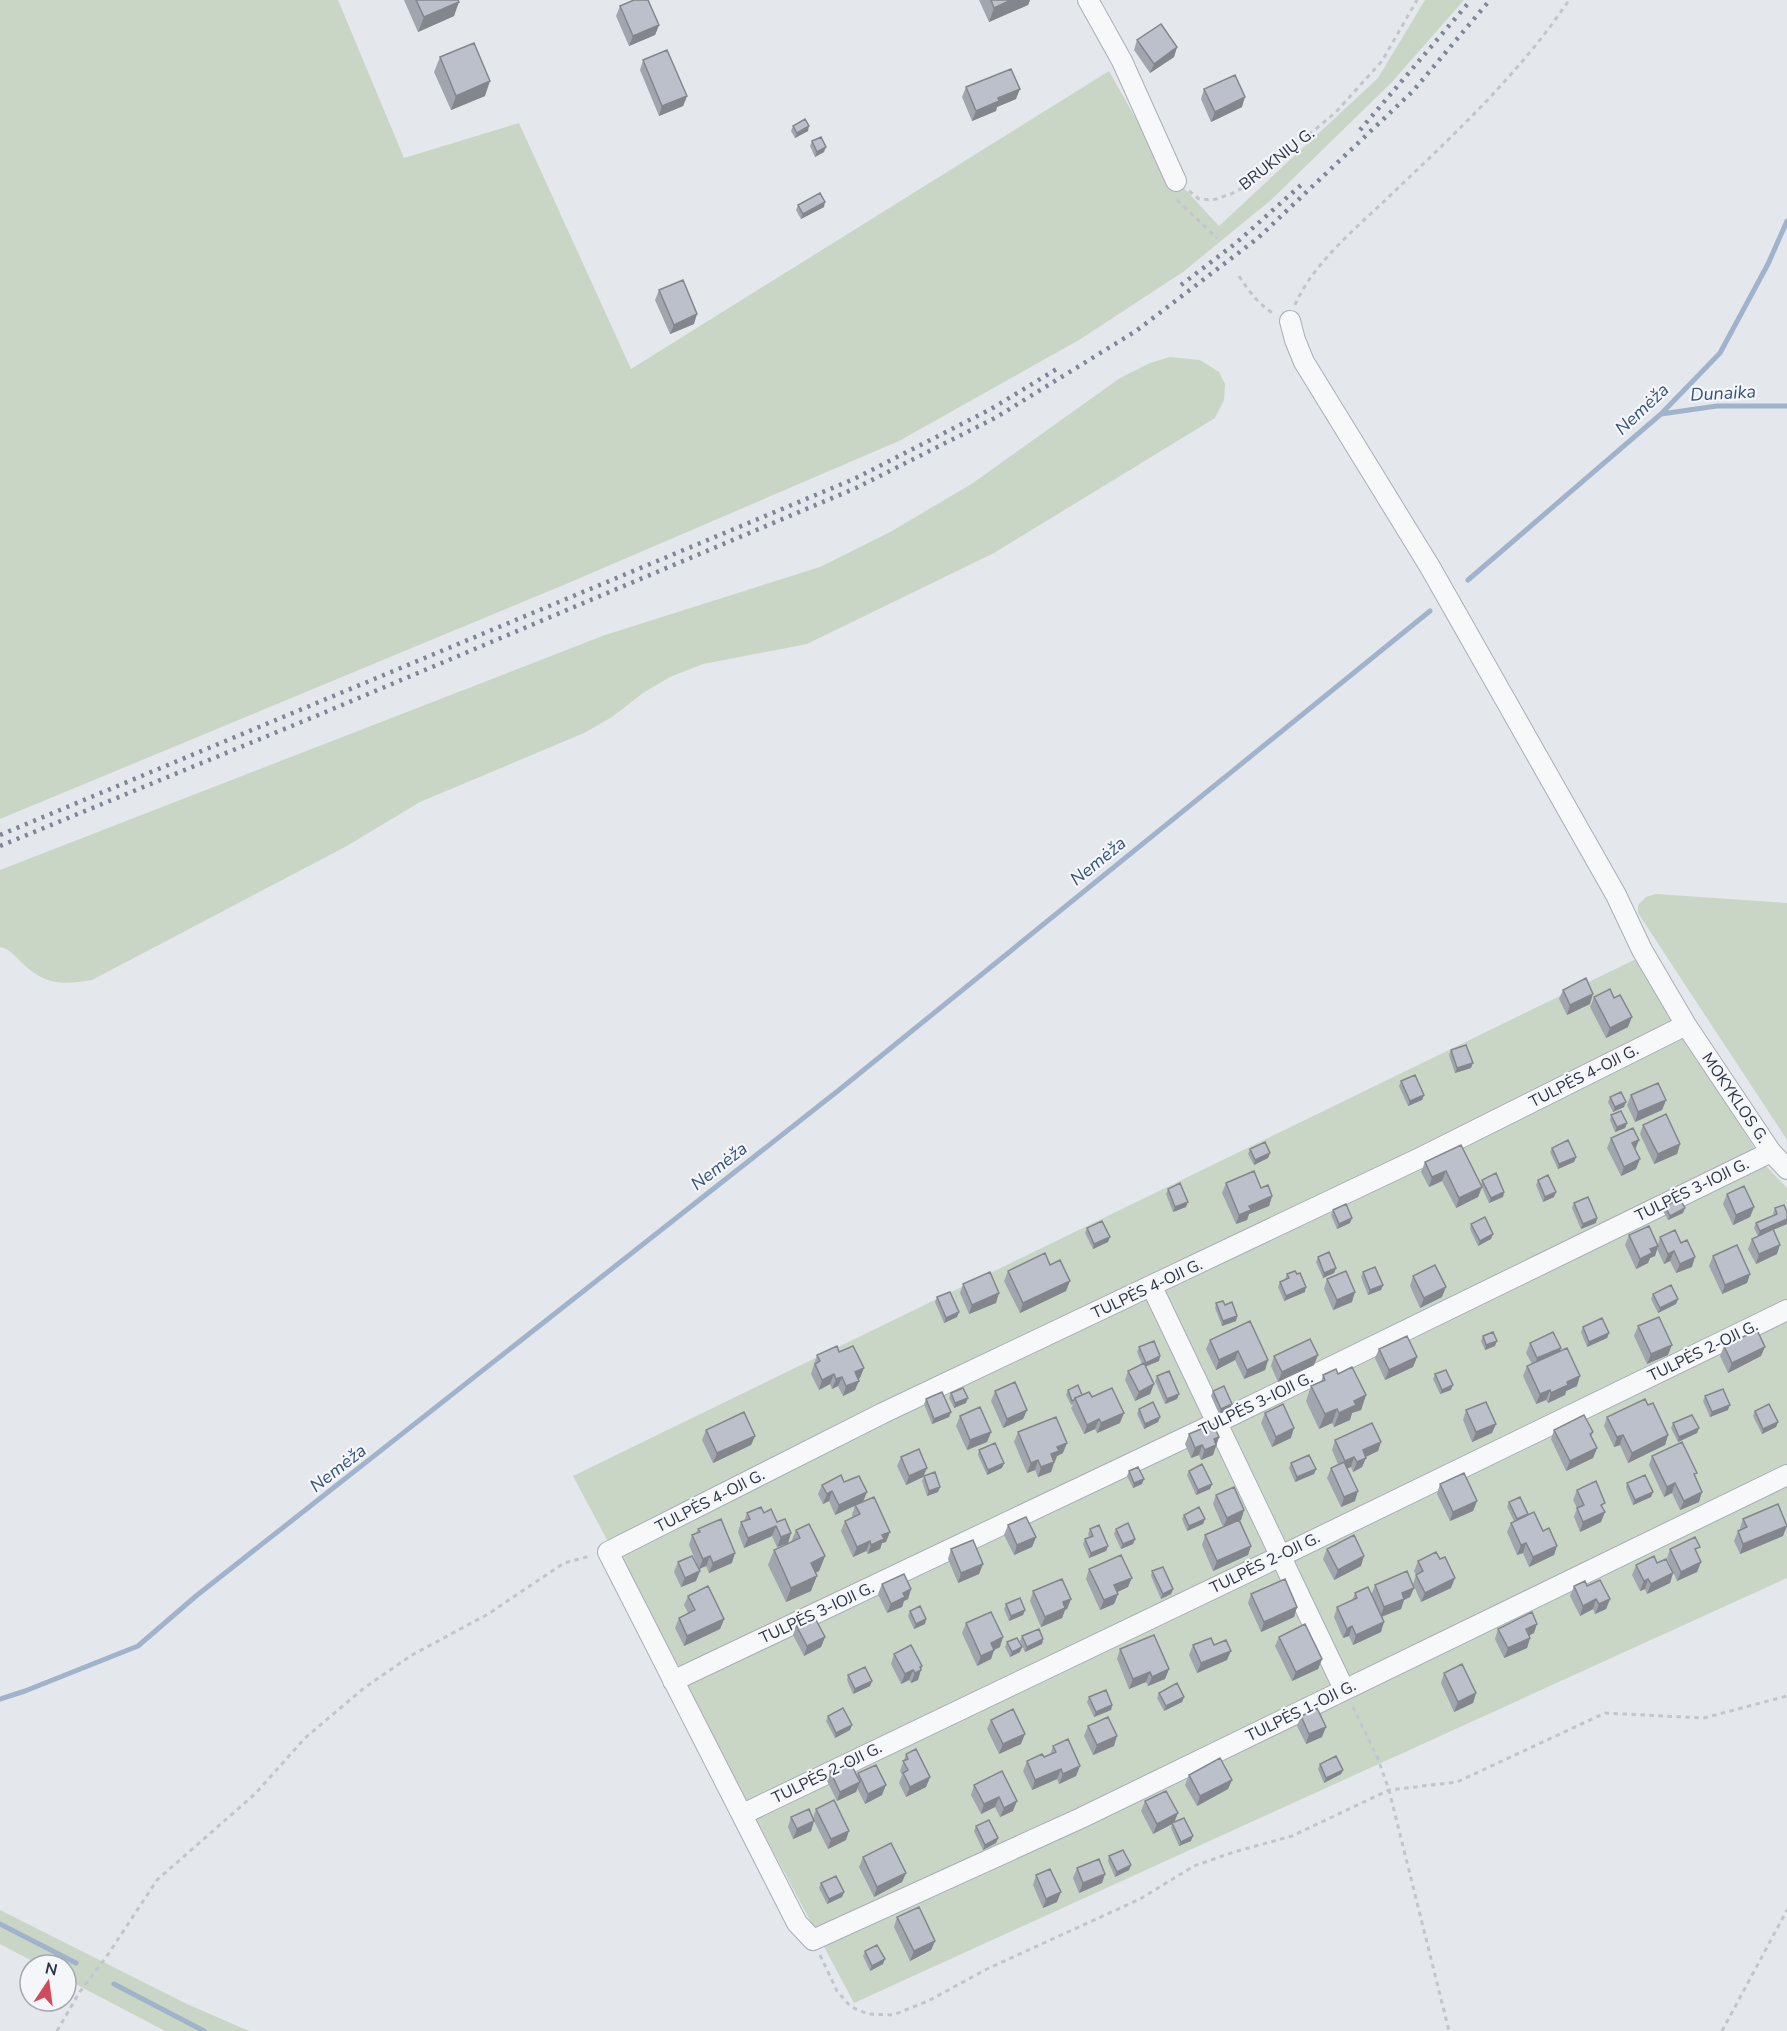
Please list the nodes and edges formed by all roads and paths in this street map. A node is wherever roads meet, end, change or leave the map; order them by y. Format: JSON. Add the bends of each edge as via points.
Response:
{"nodes":[{"id":1,"x":1088,"y":0,"type":"edge"},
{"id":2,"x":1417,"y":0,"type":"edge"},
{"id":3,"x":1569,"y":0,"type":"edge"},
{"id":4,"x":1176,"y":181,"type":"junction"},
{"id":5,"x":1217,"y":238,"type":"dead end"},
{"id":6,"x":1239,"y":276,"type":"dead end"},
{"id":7,"x":1290,"y":321,"type":"junction"},
{"id":8,"x":1686,"y":1025,"type":"junction"},
{"id":9,"x":1771,"y":1152,"type":"junction"},
{"id":10,"x":1787,"y":1168,"type":"edge"},
{"id":11,"x":1152,"y":1287,"type":"junction"},
{"id":12,"x":1787,"y":1310,"type":"edge"},
{"id":13,"x":1216,"y":1423,"type":"junction"},
{"id":14,"x":1787,"y":1475,"type":"edge"},
{"id":15,"x":608,"y":1552,"type":"junction"},
{"id":16,"x":1281,"y":1556,"type":"junction"},
{"id":17,"x":674,"y":1682,"type":"junction"},
{"id":18,"x":1344,"y":1689,"type":"junction"},
{"id":19,"x":1787,"y":1696,"type":"edge"},
{"id":20,"x":1389,"y":1790,"type":"junction"},
{"id":21,"x":743,"y":1814,"type":"junction"},
{"id":22,"x":1787,"y":1910,"type":"edge"},
{"id":23,"x":813,"y":1940,"type":"junction"},
{"id":24,"x":57,"y":2031,"type":"edge"},
{"id":25,"x":1449,"y":2031,"type":"edge"},
{"id":26,"x":1722,"y":2031,"type":"edge"}],
"edges":[{"from":1,"to":4,"type":"street","via":[[1122,61]]},
{"from":2,"to":4,"type":"path","name":"BRUKNIŲ G.","via":[[1382,61],[1336,112],[1250,184],[1213,200],[1199,199]]},
{"from":3,"to":7,"type":"path","via":[[1517,67],[1457,131],[1320,264],[1302,290]]},
{"from":4,"to":5,"type":"path","via":[[1180,204]]},
{"from":6,"to":7,"type":"path","via":[[1264,308]]},
{"from":7,"to":8,"type":"street","name":"MOKYKLOS G.","via":[[1304,362],[1430,567]]},
{"from":8,"to":9,"type":"street","name":"MOKYKLOS G."},
{"from":8,"to":11,"type":"street","name":"TULPĖS 4-OJI G."},
{"from":9,"to":10,"type":"street","name":"MOKYKLOS G."},
{"from":9,"to":13,"type":"street","name":"TULPĖS 3-IOJI G."},
{"from":11,"to":13,"type":"street"},
{"from":11,"to":15,"type":"street","name":"TULPĖS 4-OJI G.","via":[[884,1413]]},
{"from":12,"to":16,"type":"street","name":"TULPĖS 2-OJI G."},
{"from":13,"to":16,"type":"street"},
{"from":13,"to":17,"type":"street","name":"TULPĖS 3-IOJI G."},
{"from":14,"to":18,"type":"street","name":"TULPĖS 1-OJI G."},
{"from":15,"to":17,"type":"street"},
{"from":15,"to":24,"type":"path","via":[[564,1563],[488,1614],[412,1655],[364,1688],[313,1731],[255,1794],[157,1880]]},
{"from":16,"to":18,"type":"street"},
{"from":16,"to":21,"type":"street","name":"TULPĖS 2-OJI G."},
{"from":17,"to":21,"type":"street"},
{"from":18,"to":20,"type":"path"},
{"from":18,"to":23,"type":"street","name":"TULPĖS 1-OJI G.","via":[[1081,1818]]},
{"from":19,"to":20,"type":"path","via":[[1704,1718],[1605,1713],[1457,1782]]},
{"from":20,"to":23,"type":"path","via":[[1292,1836],[1194,1866],[1140,1899],[893,2015],[868,2014],[851,2007],[837,1991]]},
{"from":20,"to":25,"type":"path"},
{"from":21,"to":23,"type":"street","via":[[797,1923]]},
{"from":22,"to":26,"type":"path"}]}
